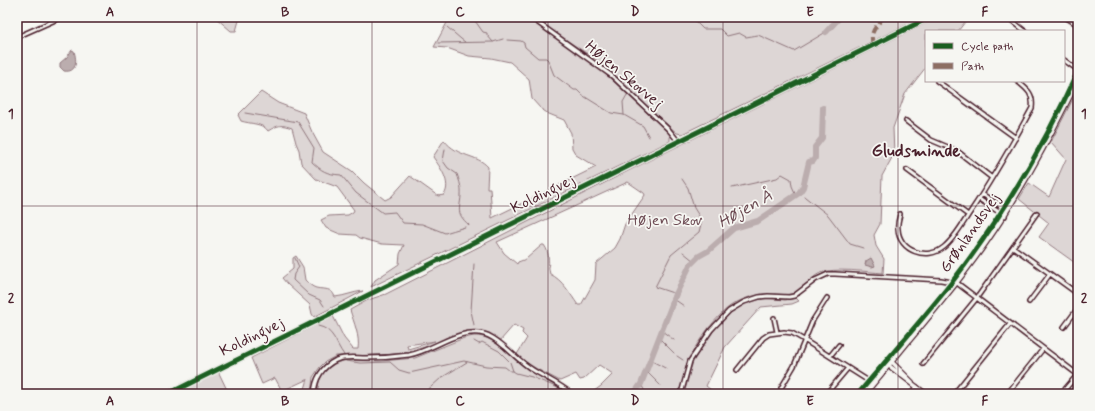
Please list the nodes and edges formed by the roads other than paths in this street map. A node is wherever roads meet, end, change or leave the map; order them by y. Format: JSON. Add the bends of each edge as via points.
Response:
{"nodes":[{"id":1,"x":62,"y":17,"type":"edge"},
{"id":2,"x":530,"y":17,"type":"edge"},
{"id":3,"x":930,"y":17,"type":"edge"},
{"id":4,"x":1007,"y":17,"type":"edge"},
{"id":5,"x":1065,"y":17,"type":"edge"},
{"id":6,"x":1077,"y":17,"type":"edge"},
{"id":7,"x":1074,"y":22,"type":"junction"},
{"id":8,"x":1078,"y":25,"type":"edge"},
{"id":9,"x":1024,"y":30,"type":"edge"},
{"id":10,"x":17,"y":37,"type":"edge"},
{"id":11,"x":1065,"y":61,"type":"edge"},
{"id":12,"x":1078,"y":70,"type":"edge"},
{"id":13,"x":1078,"y":80,"type":"edge"},
{"id":14,"x":938,"y":82,"type":"edge"},
{"id":15,"x":1017,"y":82,"type":"edge"},
{"id":16,"x":906,"y":121,"type":"dead end"},
{"id":17,"x":1016,"y":138,"type":"junction"},
{"id":18,"x":678,"y":141,"type":"junction"},
{"id":19,"x":907,"y":170,"type":"dead end"},
{"id":20,"x":992,"y":178,"type":"junction"},
{"id":21,"x":982,"y":194,"type":"junction"},
{"id":22,"x":979,"y":199,"type":"junction"},
{"id":23,"x":1003,"y":208,"type":"junction"},
{"id":24,"x":1008,"y":211,"type":"junction"},
{"id":25,"x":1000,"y":213,"type":"junction"},
{"id":26,"x":1037,"y":213,"type":"dead end"},
{"id":27,"x":900,"y":214,"type":"dead end"},
{"id":28,"x":968,"y":215,"type":"junction"},
{"id":29,"x":1005,"y":216,"type":"junction"},
{"id":30,"x":1013,"y":248,"type":"junction"},
{"id":31,"x":1050,"y":274,"type":"junction"},
{"id":32,"x":951,"y":283,"type":"junction"},
{"id":33,"x":957,"y":283,"type":"junction"},
{"id":34,"x":1078,"y":294,"type":"edge"},
{"id":35,"x":827,"y":298,"type":"dead end"},
{"id":36,"x":976,"y":299,"type":"junction"},
{"id":37,"x":1029,"y":302,"type":"dead end"},
{"id":38,"x":1078,"y":308,"type":"edge"},
{"id":39,"x":774,"y":318,"type":"dead end"},
{"id":40,"x":1010,"y":324,"type":"junction"},
{"id":41,"x":1064,"y":328,"type":"dead end"},
{"id":42,"x":776,"y":332,"type":"junction"},
{"id":43,"x":804,"y":340,"type":"junction"},
{"id":44,"x":839,"y":345,"type":"dead end"},
{"id":45,"x":1044,"y":349,"type":"junction"},
{"id":46,"x":830,"y":356,"type":"junction"},
{"id":47,"x":888,"y":359,"type":"junction"},
{"id":48,"x":885,"y":363,"type":"junction"},
{"id":49,"x":890,"y":364,"type":"junction"},
{"id":50,"x":923,"y":364,"type":"dead end"},
{"id":51,"x":848,"y":368,"type":"junction"},
{"id":52,"x":737,"y":370,"type":"dead end"},
{"id":53,"x":1078,"y":374,"type":"edge"},
{"id":54,"x":868,"y":382,"type":"junction"},
{"id":55,"x":872,"y":385,"type":"junction"},
{"id":56,"x":916,"y":386,"type":"junction"},
{"id":57,"x":781,"y":388,"type":"dead end"},
{"id":58,"x":957,"y":390,"type":"dead end"},
{"id":59,"x":168,"y":394,"type":"edge"},
{"id":60,"x":314,"y":394,"type":"edge"},
{"id":61,"x":572,"y":394,"type":"edge"},
{"id":62,"x":681,"y":394,"type":"edge"},
{"id":63,"x":826,"y":394,"type":"edge"},
{"id":64,"x":858,"y":394,"type":"edge"},
{"id":65,"x":865,"y":394,"type":"edge"},
{"id":66,"x":911,"y":394,"type":"edge"},
{"id":67,"x":926,"y":394,"type":"edge"},
{"id":68,"x":1006,"y":394,"type":"edge"},
{"id":69,"x":1061,"y":394,"type":"edge"}],
"edges":[{"from":1,"to":10,"type":"street"},
{"from":2,"to":18,"type":"street","name":"Højen Skovvej","via":[[612,76]]},
{"from":3,"to":18,"type":"main road","name":"Koldingvej"},
{"from":4,"to":9,"type":"street"},
{"from":5,"to":7,"type":"street"},
{"from":6,"to":7,"type":"street"},
{"from":7,"to":8,"type":"street"},
{"from":11,"to":12,"type":"street"},
{"from":12,"to":23,"type":"street","name":"Grønlandsvej","via":[[1049,131]]},
{"from":13,"to":24,"type":"street","name":"Grønlandsvej","via":[[1053,133]]},
{"from":14,"to":17,"type":"street"},
{"from":15,"to":17,"type":"street","via":[[1030,92],[1032,108]]},
{"from":16,"to":20,"type":"street","via":[[931,140],[957,151]]},
{"from":17,"to":20,"type":"street"},
{"from":18,"to":59,"type":"main road","name":"Koldingvej"},
{"from":19,"to":28,"type":"street"},
{"from":20,"to":21,"type":"street"},
{"from":21,"to":22,"type":"street"},
{"from":21,"to":23,"type":"street"},
{"from":22,"to":25,"type":"street"},
{"from":22,"to":28,"type":"street"},
{"from":23,"to":24,"type":"street"},
{"from":23,"to":25,"type":"street","name":"Grønlandsvej"},
{"from":24,"to":29,"type":"street","name":"Grønlandsvej"},
{"from":25,"to":29,"type":"street"},
{"from":25,"to":32,"type":"street","name":"Grønlandsvej"},
{"from":26,"to":30,"type":"street"},
{"from":27,"to":28,"type":"street","via":[[898,228],[905,246],[924,254],[932,254],[943,247]]},
{"from":29,"to":33,"type":"street","name":"Grønlandsvej"},
{"from":30,"to":31,"type":"street"},
{"from":30,"to":36,"type":"street"},
{"from":31,"to":34,"type":"street"},
{"from":31,"to":37,"type":"street"},
{"from":32,"to":33,"type":"street"},
{"from":32,"to":47,"type":"street","name":"Grønlandsvej"},
{"from":32,"to":62,"type":"street","via":[[941,280],[828,274],[814,280],[794,296],[763,296],[744,302],[729,311],[699,347],[690,361]]},
{"from":33,"to":36,"type":"street"},
{"from":33,"to":49,"type":"street","name":"Grønlandsvej"},
{"from":35,"to":43,"type":"street"},
{"from":36,"to":40,"type":"street"},
{"from":36,"to":50,"type":"street"},
{"from":38,"to":41,"type":"street"},
{"from":39,"to":42,"type":"street"},
{"from":40,"to":45,"type":"street"},
{"from":40,"to":58,"type":"street"},
{"from":42,"to":43,"type":"street","via":[[792,334]]},
{"from":42,"to":52,"type":"street","via":[[761,340]]},
{"from":43,"to":46,"type":"street"},
{"from":43,"to":57,"type":"street","via":[[794,366]]},
{"from":44,"to":46,"type":"street"},
{"from":45,"to":53,"type":"street"},
{"from":45,"to":68,"type":"street"},
{"from":46,"to":51,"type":"street"},
{"from":47,"to":48,"type":"street","name":"Grønlandsvej"},
{"from":47,"to":49,"type":"street"},
{"from":48,"to":49,"type":"street"},
{"from":48,"to":54,"type":"street","name":"Grønlandsvej"},
{"from":49,"to":55,"type":"street","name":"Grønlandsvej"},
{"from":49,"to":56,"type":"street"},
{"from":51,"to":54,"type":"street"},
{"from":51,"to":63,"type":"street"},
{"from":53,"to":69,"type":"street"},
{"from":54,"to":55,"type":"street"},
{"from":54,"to":64,"type":"street","name":"Grønlandsvej"},
{"from":55,"to":65,"type":"street","name":"Grønlandsvej"},
{"from":56,"to":66,"type":"street"},
{"from":56,"to":67,"type":"street"},
{"from":60,"to":61,"type":"street","via":[[322,370],[341,358],[409,355],[473,333],[486,334],[498,341],[523,363]]}]}
